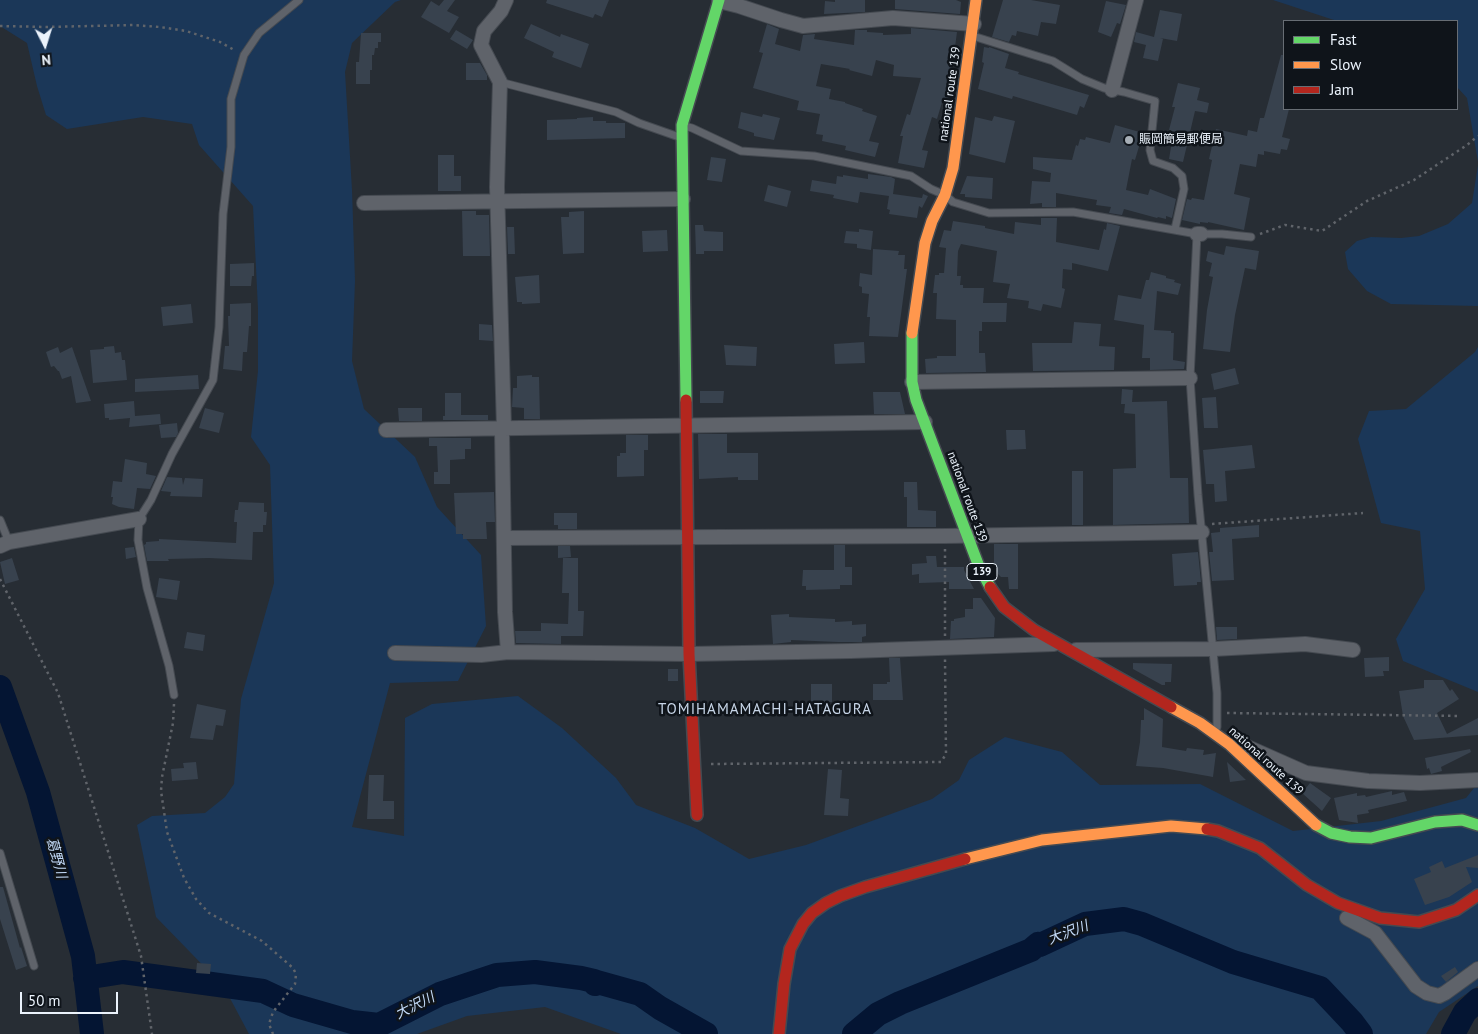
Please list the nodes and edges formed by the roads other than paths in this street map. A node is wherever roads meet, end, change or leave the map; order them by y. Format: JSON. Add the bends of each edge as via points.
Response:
{"nodes":[{"id":1,"x":300,"y":0,"type":"edge"},
{"id":2,"x":506,"y":0,"type":"edge"},
{"id":3,"x":718,"y":0,"type":"edge"},
{"id":4,"x":976,"y":0,"type":"edge"},
{"id":5,"x":1136,"y":0,"type":"edge"},
{"id":6,"x":973,"y":30,"type":"junction"},
{"id":7,"x":500,"y":82,"type":"junction"},
{"id":8,"x":1112,"y":90,"type":"junction"},
{"id":9,"x":682,"y":126,"type":"junction"},
{"id":10,"x":682,"y":138,"type":"junction"},
{"id":11,"x":945,"y":195,"type":"junction"},
{"id":12,"x":683,"y":199,"type":"junction"},
{"id":13,"x":498,"y":202,"type":"junction"},
{"id":14,"x":364,"y":203,"type":"dead end"},
{"id":15,"x":1175,"y":230,"type":"junction"},
{"id":16,"x":1199,"y":234,"type":"junction"},
{"id":17,"x":1251,"y":237,"type":"road end"},
{"id":18,"x":1190,"y":378,"type":"junction"},
{"id":19,"x":912,"y":382,"type":"junction"},
{"id":20,"x":925,"y":422,"type":"junction"},
{"id":21,"x":686,"y":426,"type":"junction"},
{"id":22,"x":504,"y":428,"type":"junction"},
{"id":23,"x":386,"y":430,"type":"dead end"},
{"id":24,"x":139,"y":519,"type":"junction"},
{"id":25,"x":0,"y":520,"type":"edge"},
{"id":26,"x":1201,"y":528,"type":"junction"},
{"id":27,"x":967,"y":536,"type":"junction"},
{"id":28,"x":688,"y":537,"type":"junction"},
{"id":29,"x":504,"y":538,"type":"junction"},
{"id":30,"x":4,"y":544,"type":"edge"},
{"id":31,"x":1064,"y":647,"type":"junction"},
{"id":32,"x":1213,"y":649,"type":"junction"},
{"id":33,"x":1353,"y":650,"type":"dead end"},
{"id":34,"x":508,"y":652,"type":"junction"},
{"id":35,"x":395,"y":653,"type":"dead end"},
{"id":36,"x":689,"y":654,"type":"junction"},
{"id":37,"x":174,"y":695,"type":"road end"},
{"id":38,"x":1217,"y":734,"type":"junction"},
{"id":39,"x":1229,"y":744,"type":"junction"},
{"id":40,"x":1478,"y":780,"type":"edge"},
{"id":41,"x":697,"y":815,"type":"dead end"},
{"id":42,"x":1478,"y":825,"type":"edge"},
{"id":43,"x":0,"y":853,"type":"edge"},
{"id":44,"x":1316,"y":890,"type":"junction"},
{"id":45,"x":1478,"y":895,"type":"edge"},
{"id":46,"x":34,"y":966,"type":"dead end"},
{"id":47,"x":1478,"y":969,"type":"edge"},
{"id":48,"x":779,"y":1034,"type":"edge"}],
"edges":[{"from":1,"to":24,"type":"lane","via":[[259,33],[244,55],[231,99],[220,327],[213,380]]},
{"from":2,"to":7,"type":"street","via":[[484,31],[481,45]]},
{"from":3,"to":6,"type":"street","via":[[804,26],[893,18]]},
{"from":3,"to":9,"type":"main road"},
{"from":4,"to":6,"type":"main road","name":"national route 139","number":"139"},
{"from":5,"to":8,"type":"street"},
{"from":6,"to":8,"type":"lane","via":[[1053,61],[1082,79]]},
{"from":6,"to":11,"type":"main road","name":"national route 139","number":"139","via":[[954,168]]},
{"from":7,"to":10,"type":"lane","via":[[616,112]]},
{"from":7,"to":13,"type":"street"},
{"from":8,"to":15,"type":"lane","via":[[1155,101],[1150,150],[1153,161],[1173,168],[1182,176],[1184,189]]},
{"from":9,"to":10,"type":"main road"},
{"from":9,"to":11,"type":"lane","via":[[741,151],[814,156],[911,176]]},
{"from":10,"to":12,"type":"main road"},
{"from":11,"to":15,"type":"lane","via":[[953,202],[989,213],[1073,212]]},
{"from":11,"to":19,"type":"main road","name":"national route 139","number":"139","via":[[925,243],[912,336]]},
{"from":12,"to":13,"type":"street"},
{"from":12,"to":21,"type":"main road"},
{"from":13,"to":14,"type":"street"},
{"from":13,"to":22,"type":"street"},
{"from":15,"to":16,"type":"lane"},
{"from":16,"to":17,"type":"lane"},
{"from":16,"to":18,"type":"lane"},
{"from":18,"to":19,"type":"street"},
{"from":18,"to":26,"type":"lane"},
{"from":19,"to":20,"type":"main road","name":"national route 139","number":"139"},
{"from":20,"to":21,"type":"street"},
{"from":20,"to":27,"type":"main road","name":"national route 139","number":"139"},
{"from":21,"to":22,"type":"street"},
{"from":21,"to":28,"type":"main road"},
{"from":22,"to":23,"type":"street"},
{"from":22,"to":29,"type":"street"},
{"from":24,"to":30,"type":"street"},
{"from":24,"to":37,"type":"lane","via":[[138,540],[147,588]]},
{"from":25,"to":30,"type":"lane"},
{"from":26,"to":27,"type":"street"},
{"from":26,"to":32,"type":"lane"},
{"from":27,"to":28,"type":"street"},
{"from":27,"to":31,"type":"main road","name":"national route 139","number":"139","via":[[986,581],[1004,607]]},
{"from":28,"to":29,"type":"street"},
{"from":28,"to":36,"type":"main road"},
{"from":29,"to":34,"type":"street"},
{"from":31,"to":32,"type":"street"},
{"from":31,"to":36,"type":"street"},
{"from":31,"to":38,"type":"main road","name":"national route 139","number":"139"},
{"from":32,"to":33,"type":"street","via":[[1305,644]]},
{"from":32,"to":38,"type":"lane"},
{"from":34,"to":35,"type":"street","via":[[481,655]]},
{"from":34,"to":36,"type":"street"},
{"from":36,"to":41,"type":"main road"},
{"from":38,"to":39,"type":"main road","name":"national route 139","number":"139"},
{"from":39,"to":40,"type":"street","via":[[1244,746],[1306,773],[1368,781]]},
{"from":39,"to":42,"type":"main road","name":"national route 139","number":"139","via":[[1316,825],[1331,833],[1371,838],[1435,822],[1462,820]]},
{"from":43,"to":46,"type":"lane"},
{"from":44,"to":45,"type":"main road","via":[[1360,912],[1380,918],[1420,922],[1456,910]]},
{"from":44,"to":47,"type":"street","via":[[1315,900],[1375,933],[1416,986],[1427,993],[1439,996]]},
{"from":44,"to":48,"type":"main road","via":[[1260,848],[1218,831],[1196,827],[1171,826],[1042,840],[990,852],[865,887],[840,896],[812,913],[790,949]]}]}
